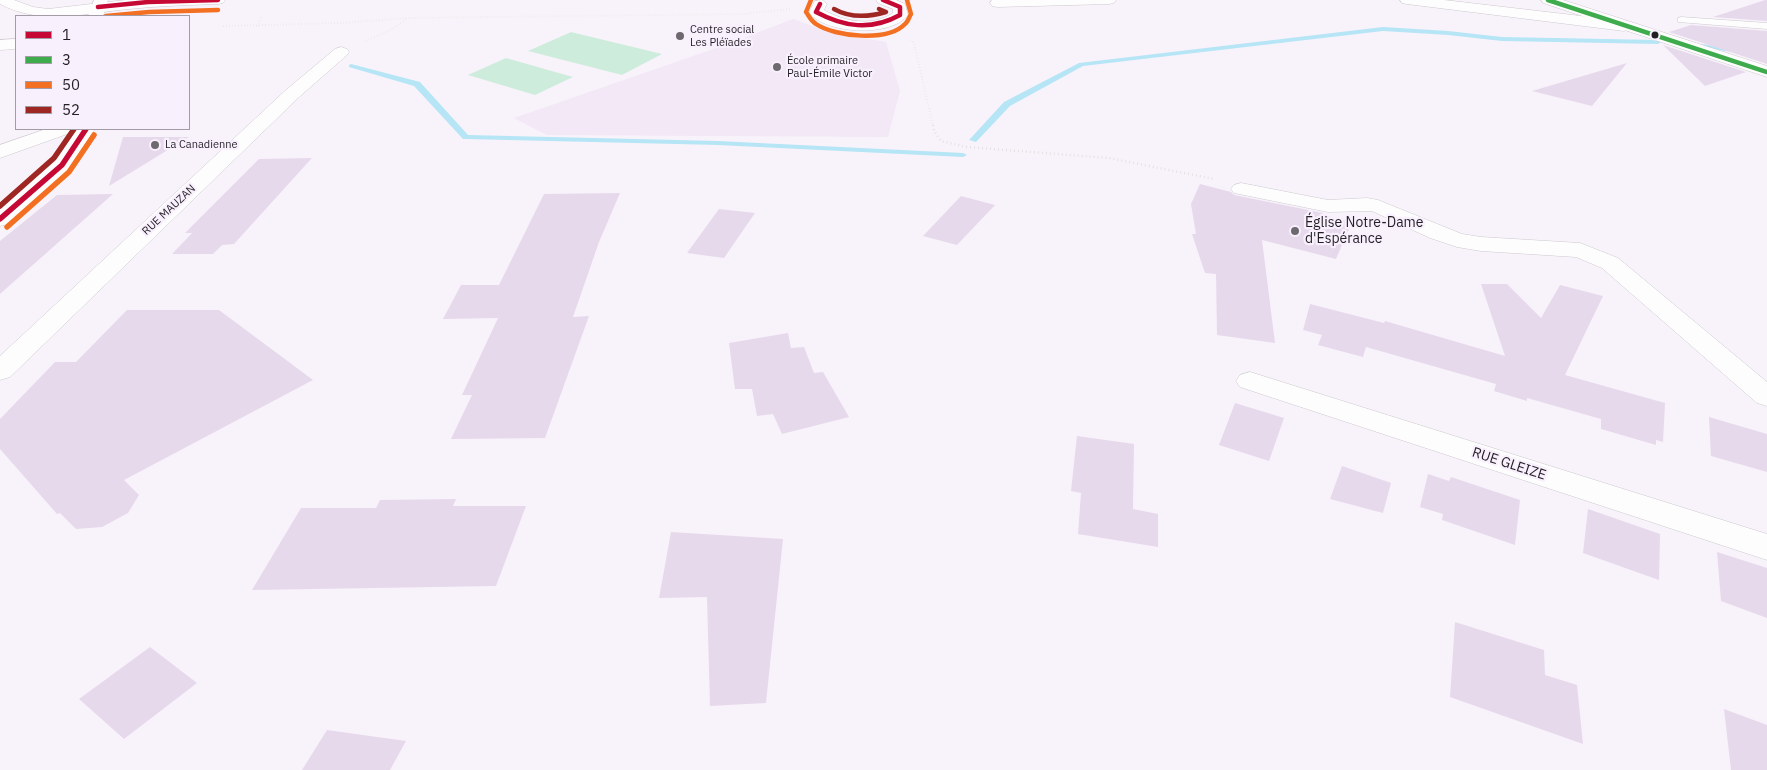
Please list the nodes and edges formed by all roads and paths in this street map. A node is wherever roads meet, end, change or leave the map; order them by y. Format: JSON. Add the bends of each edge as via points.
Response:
{"nodes":[{"id":1,"x":3,"y":0,"type":"edge"},
{"id":2,"x":218,"y":0,"type":"edge"},
{"id":3,"x":883,"y":0,"type":"edge"},
{"id":4,"x":1109,"y":0,"type":"edge"},
{"id":5,"x":1407,"y":0,"type":"edge"},
{"id":6,"x":1548,"y":0,"type":"edge"},
{"id":7,"x":825,"y":2,"type":"edge"},
{"id":8,"x":997,"y":3,"type":"dead end"},
{"id":9,"x":796,"y":4,"type":"edge"},
{"id":10,"x":105,"y":6,"type":"edge"},
{"id":11,"x":262,"y":16,"type":"dead end"},
{"id":12,"x":408,"y":18,"type":"junction"},
{"id":13,"x":1681,"y":20,"type":"dead end"},
{"id":14,"x":878,"y":25,"type":"junction"},
{"id":15,"x":218,"y":26,"type":"dead end"},
{"id":16,"x":257,"y":26,"type":"junction"},
{"id":17,"x":1624,"y":26,"type":"junction"},
{"id":18,"x":1767,"y":26,"type":"edge"},
{"id":19,"x":15,"y":44,"type":"edge"},
{"id":20,"x":0,"y":45,"type":"edge"},
{"id":21,"x":341,"y":52,"type":"joint"},
{"id":22,"x":1767,"y":72,"type":"edge"},
{"id":23,"x":59,"y":130,"type":"edge"},
{"id":24,"x":85,"y":130,"type":"edge"},
{"id":25,"x":0,"y":152,"type":"edge"},
{"id":26,"x":1241,"y":189,"type":"joint"},
{"id":27,"x":0,"y":219,"type":"edge"},
{"id":28,"x":0,"y":371,"type":"edge"},
{"id":29,"x":1250,"y":381,"type":"dead end"},
{"id":30,"x":1767,"y":397,"type":"edge"},
{"id":31,"x":1767,"y":547,"type":"edge"}],
"edges":[{"from":1,"to":10,"type":"street","via":[[22,10],[46,12]]},
{"from":2,"to":10,"type":"street"},
{"from":3,"to":14,"type":"street","via":[[900,7],[900,15]]},
{"from":4,"to":8,"type":"street"},
{"from":5,"to":17,"type":"street"},
{"from":6,"to":17,"type":"street"},
{"from":7,"to":9,"type":"street"},
{"from":7,"to":14,"type":"street","via":[[816,12],[825,18],[851,25]]},
{"from":9,"to":12,"type":"path","via":[[742,14]]},
{"from":11,"to":16,"type":"path"},
{"from":12,"to":16,"type":"path"},
{"from":12,"to":21,"type":"path","via":[[390,30]]},
{"from":13,"to":18,"type":"lane"},
{"from":14,"to":26,"type":"path","via":[[899,32],[914,43],[934,131],[941,141],[967,147],[1110,158],[1229,182]]},
{"from":15,"to":16,"type":"path"},
{"from":17,"to":22,"type":"street"},
{"from":19,"to":20,"type":"street"},
{"from":21,"to":28,"type":"street","name":"RUE MAUZAN","via":[[285,100]]},
{"from":23,"to":25,"type":"street"},
{"from":24,"to":27,"type":"street","via":[[62,165]]},
{"from":26,"to":30,"type":"street","via":[[1328,206],[1356,203],[1378,206],[1438,234],[1481,244],[1580,250],[1610,263]]},
{"from":29,"to":31,"type":"street","name":"RUE GLEIZE"}]}
